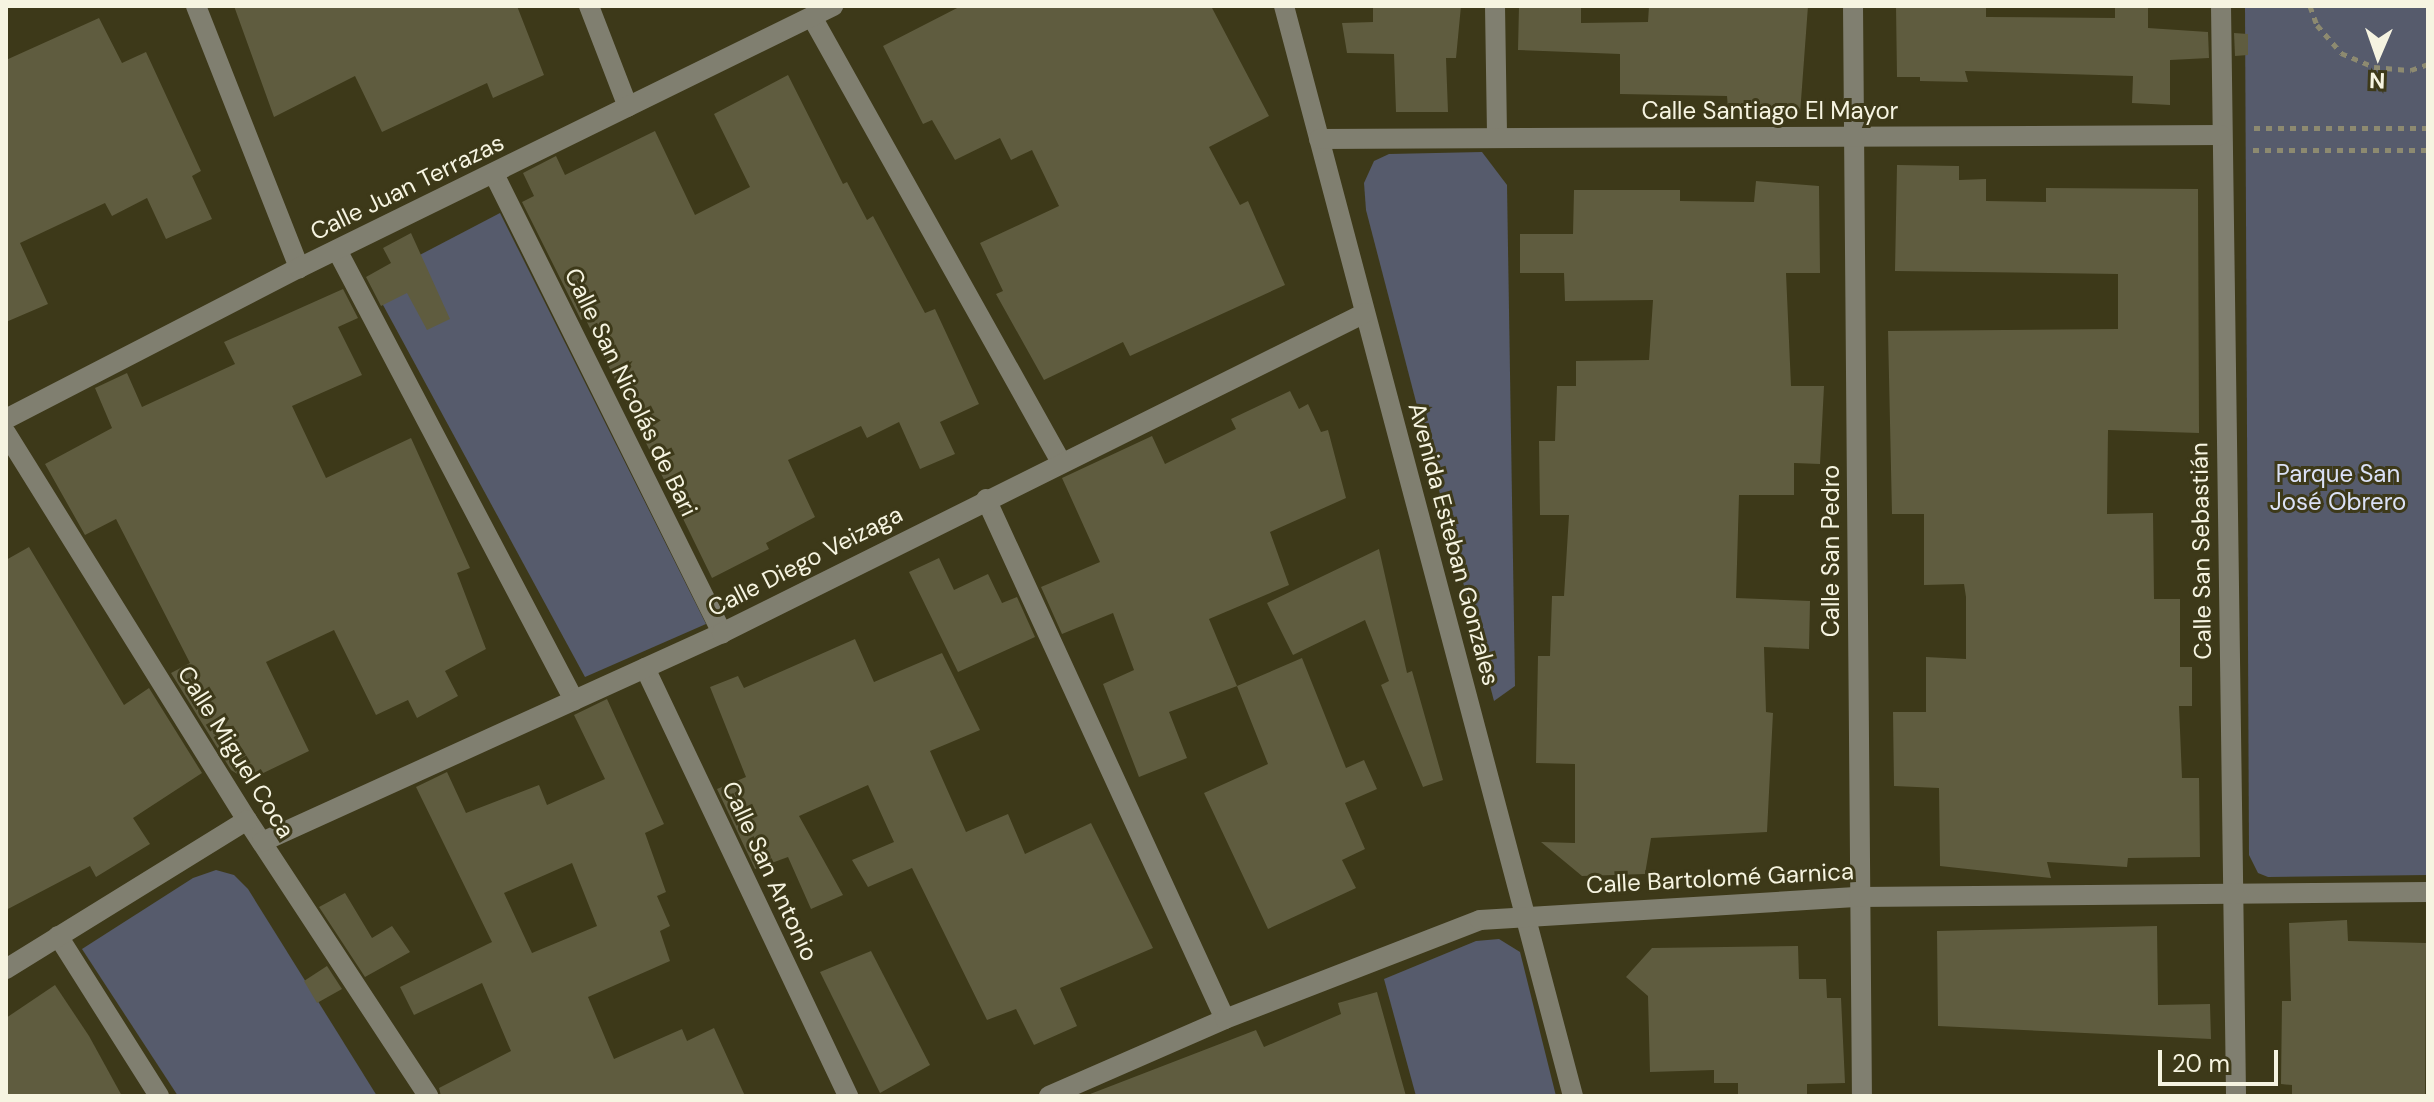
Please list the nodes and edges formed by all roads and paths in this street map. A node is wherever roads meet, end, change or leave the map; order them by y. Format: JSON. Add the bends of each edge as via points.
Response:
{"nodes":[{"id":1,"x":196,"y":6,"type":"edge"},
{"id":2,"x":589,"y":6,"type":"edge"},
{"id":3,"x":833,"y":6,"type":"edge"},
{"id":4,"x":1284,"y":6,"type":"edge"},
{"id":5,"x":1495,"y":6,"type":"edge"},
{"id":6,"x":1853,"y":6,"type":"edge"},
{"id":7,"x":2221,"y":6,"type":"edge"},
{"id":8,"x":2310,"y":6,"type":"edge"},
{"id":9,"x":812,"y":17,"type":"junction"},
{"id":10,"x":2428,"y":64,"type":"edge"},
{"id":11,"x":628,"y":107,"type":"junction"},
{"id":12,"x":2254,"y":128,"type":"dead end"},
{"id":13,"x":2428,"y":128,"type":"edge"},
{"id":14,"x":2221,"y":135,"type":"junction"},
{"id":15,"x":1854,"y":136,"type":"junction"},
{"id":16,"x":1497,"y":138,"type":"junction"},
{"id":17,"x":1319,"y":139,"type":"junction"},
{"id":18,"x":2253,"y":150,"type":"dead end"},
{"id":19,"x":2428,"y":150,"type":"edge"},
{"id":20,"x":494,"y":174,"type":"junction"},
{"id":21,"x":337,"y":250,"type":"junction"},
{"id":22,"x":299,"y":268,"type":"junction"},
{"id":23,"x":1365,"y":313,"type":"junction"},
{"id":24,"x":6,"y":419,"type":"edge"},
{"id":25,"x":6,"y":433,"type":"edge"},
{"id":26,"x":1061,"y":462,"type":"junction"},
{"id":27,"x":986,"y":499,"type":"junction"},
{"id":28,"x":722,"y":633,"type":"junction"},
{"id":29,"x":645,"y":668,"type":"junction"},
{"id":30,"x":574,"y":700,"type":"junction"},
{"id":31,"x":247,"y":820,"type":"junction"},
{"id":32,"x":262,"y":842,"type":"junction"},
{"id":33,"x":2428,"y":892,"type":"edge"},
{"id":34,"x":2233,"y":893,"type":"junction"},
{"id":35,"x":1859,"y":897,"type":"junction"},
{"id":36,"x":1527,"y":914,"type":"junction"},
{"id":37,"x":58,"y":936,"type":"junction"},
{"id":38,"x":6,"y":969,"type":"edge"},
{"id":39,"x":1225,"y":1019,"type":"junction"},
{"id":40,"x":159,"y":1096,"type":"edge"},
{"id":41,"x":428,"y":1096,"type":"edge"},
{"id":42,"x":848,"y":1096,"type":"edge"},
{"id":43,"x":1049,"y":1096,"type":"edge"},
{"id":44,"x":1573,"y":1096,"type":"edge"},
{"id":45,"x":1862,"y":1096,"type":"edge"},
{"id":46,"x":2236,"y":1096,"type":"edge"}],
"edges":[{"from":1,"to":22,"type":"street"},
{"from":2,"to":11,"type":"street"},
{"from":3,"to":9,"type":"street","name":"Calle Juan Terrazas"},
{"from":4,"to":17,"type":"street","name":"Avenida Esteban Gonzales"},
{"from":5,"to":16,"type":"street"},
{"from":6,"to":15,"type":"street","name":"Calle San Pedro"},
{"from":7,"to":14,"type":"street","name":"Calle San Sebastián"},
{"from":8,"to":10,"type":"path","via":[[2317,25],[2341,53],[2374,67],[2411,70]]},
{"from":9,"to":11,"type":"street","name":"Calle Juan Terrazas"},
{"from":9,"to":26,"type":"street"},
{"from":11,"to":20,"type":"street","name":"Calle Juan Terrazas"},
{"from":12,"to":13,"type":"path"},
{"from":14,"to":15,"type":"street","name":"Calle Santiago El Mayor"},
{"from":14,"to":34,"type":"street","name":"Calle San Sebastián"},
{"from":15,"to":16,"type":"street","name":"Calle Santiago El Mayor"},
{"from":15,"to":35,"type":"street","name":"Calle San Pedro"},
{"from":16,"to":17,"type":"street","name":"Calle Santiago El Mayor"},
{"from":17,"to":23,"type":"street","name":"Avenida Esteban Gonzales"},
{"from":18,"to":19,"type":"path"},
{"from":20,"to":21,"type":"street","name":"Calle Juan Terrazas"},
{"from":20,"to":28,"type":"street","name":"Calle San Nicolás de Bari"},
{"from":21,"to":22,"type":"street","name":"Calle Juan Terrazas"},
{"from":21,"to":30,"type":"street"},
{"from":22,"to":24,"type":"street","name":"Calle Juan Terrazas"},
{"from":23,"to":26,"type":"street","name":"Calle Diego Veizaga"},
{"from":23,"to":36,"type":"street","name":"Avenida Esteban Gonzales"},
{"from":25,"to":31,"type":"street","name":"Calle Miguel Coca"},
{"from":26,"to":27,"type":"street","name":"Calle Diego Veizaga"},
{"from":27,"to":28,"type":"street","name":"Calle Diego Veizaga"},
{"from":27,"to":39,"type":"street"},
{"from":28,"to":29,"type":"street","name":"Calle Diego Veizaga"},
{"from":29,"to":30,"type":"street","name":"Calle Diego Veizaga"},
{"from":29,"to":42,"type":"street","name":"Calle San Antonio"},
{"from":30,"to":32,"type":"street","name":"Calle Diego Veizaga"},
{"from":31,"to":32,"type":"street","name":"Calle Miguel Coca"},
{"from":31,"to":37,"type":"street"},
{"from":32,"to":41,"type":"street","name":"Calle Miguel Coca"},
{"from":33,"to":34,"type":"street","name":"Calle Bartolomé Garnica"},
{"from":34,"to":35,"type":"street","name":"Calle Bartolomé Garnica"},
{"from":34,"to":46,"type":"street","name":"Calle San Sebastián"},
{"from":35,"to":36,"type":"street","name":"Calle Bartolomé Garnica"},
{"from":35,"to":45,"type":"street","name":"Calle San Pedro"},
{"from":36,"to":39,"type":"street","name":"Calle Bartolomé Garnica","via":[[1480,920]]},
{"from":36,"to":44,"type":"street","name":"Avenida Esteban Gonzales"},
{"from":37,"to":38,"type":"street"},
{"from":37,"to":40,"type":"street"},
{"from":39,"to":43,"type":"street","name":"Calle Bartolomé Garnica"}]}
